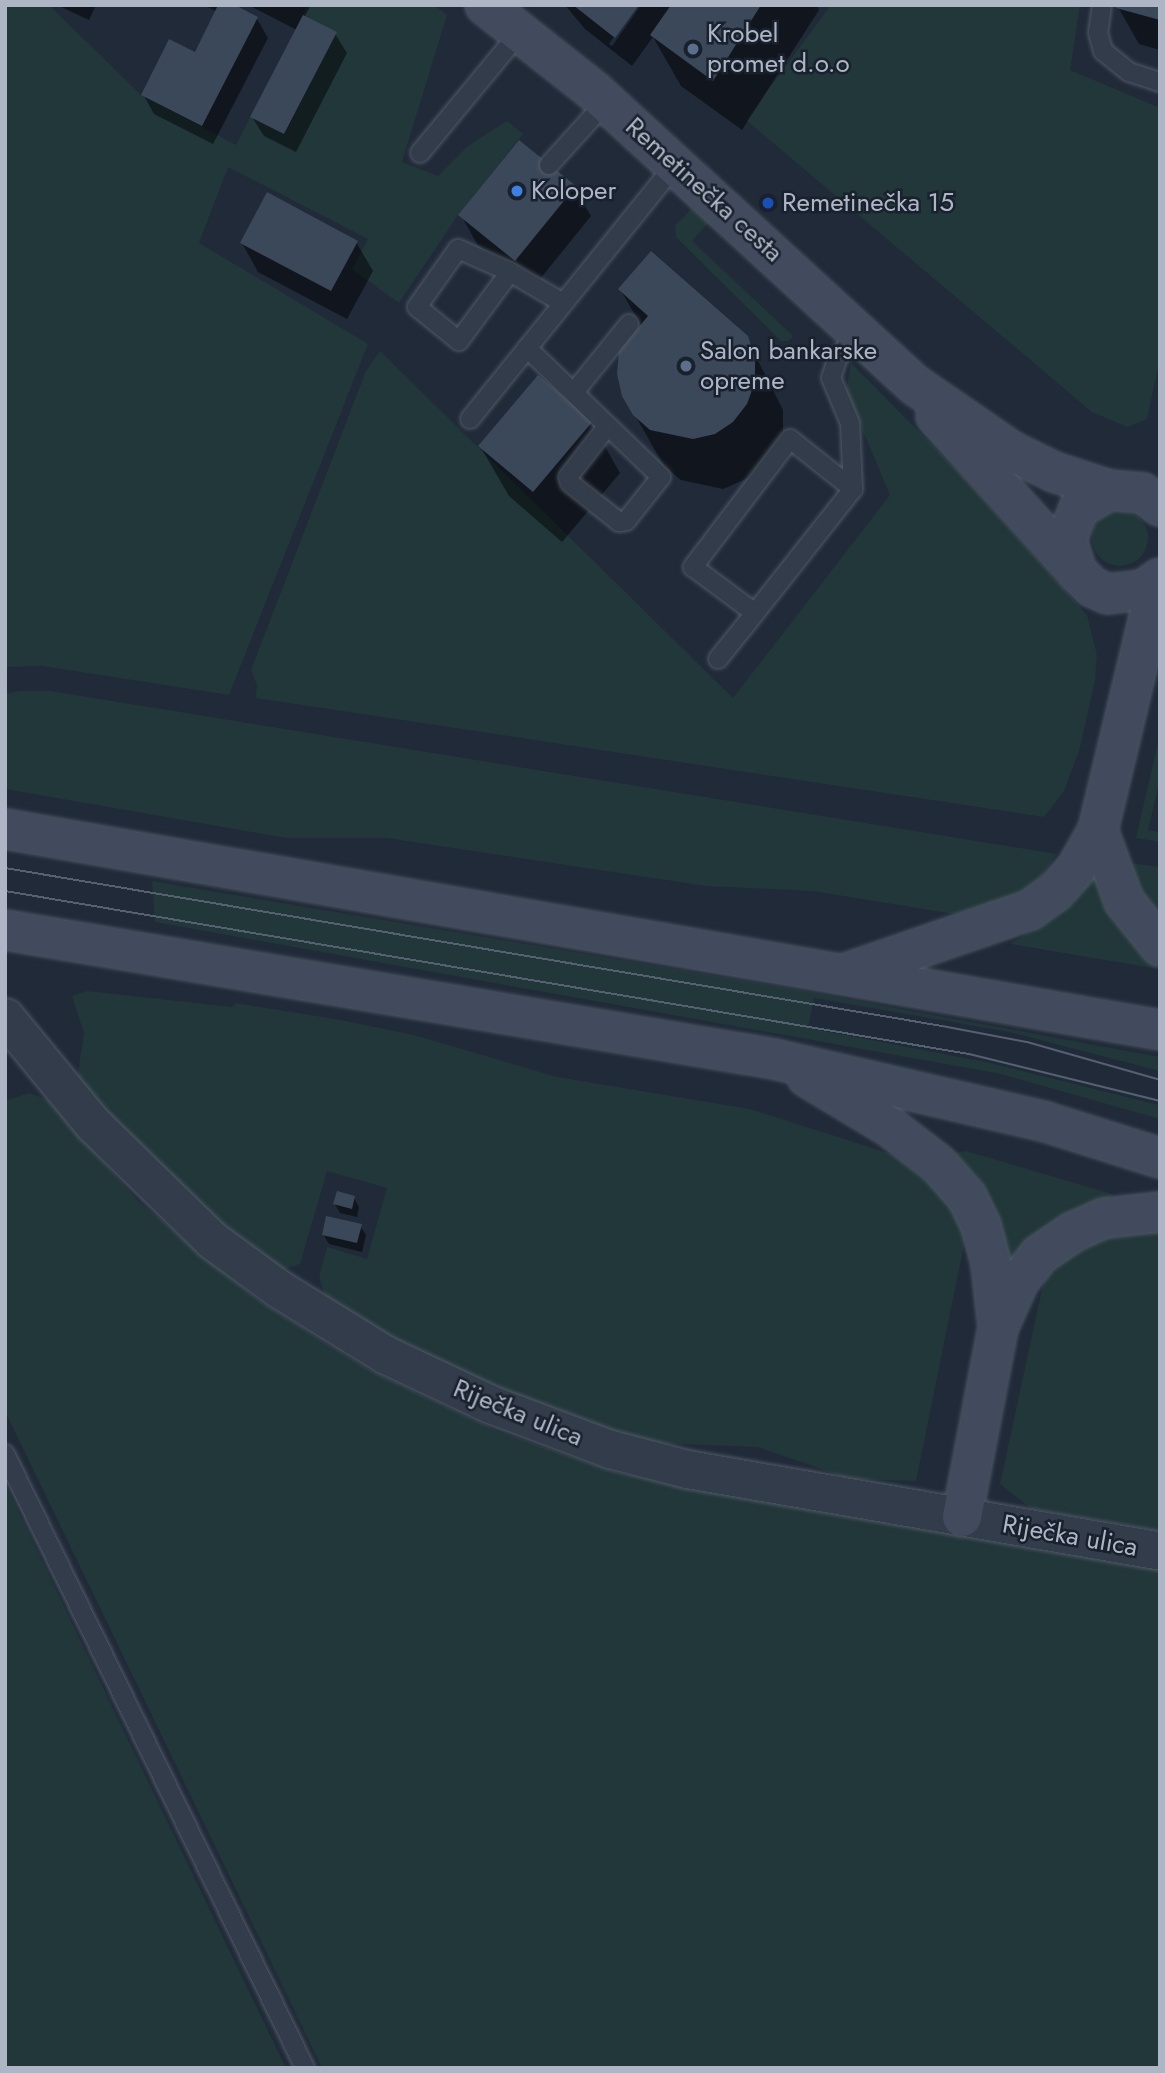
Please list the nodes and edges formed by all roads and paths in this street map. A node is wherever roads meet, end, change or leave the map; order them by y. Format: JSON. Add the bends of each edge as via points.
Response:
{"nodes":[{"id":1,"x":485,"y":5,"type":"edge"},
{"id":2,"x":1102,"y":5,"type":"edge"},
{"id":3,"x":520,"y":32,"type":"junction"},
{"id":4,"x":1160,"y":82,"type":"edge"},
{"id":5,"x":606,"y":102,"type":"junction"},
{"id":6,"x":420,"y":153,"type":"dead end"},
{"id":7,"x":676,"y":164,"type":"junction"},
{"id":8,"x":550,"y":165,"type":"dead end"},
{"id":9,"x":510,"y":272,"type":"junction"},
{"id":10,"x":563,"y":303,"type":"junction"},
{"id":11,"x":629,"y":324,"type":"dead end"},
{"id":12,"x":860,"y":330,"type":"junction"},
{"id":13,"x":527,"y":348,"type":"junction"},
{"id":14,"x":915,"y":385,"type":"junction"},
{"id":15,"x":575,"y":391,"type":"junction"},
{"id":16,"x":470,"y":419,"type":"dead end"},
{"id":17,"x":606,"y":428,"type":"junction"},
{"id":18,"x":853,"y":489,"type":"junction"},
{"id":19,"x":1109,"y":490,"type":"junction"},
{"id":20,"x":1159,"y":501,"type":"edge"},
{"id":21,"x":1159,"y":579,"type":"edge"},
{"id":22,"x":1084,"y":580,"type":"junction"},
{"id":23,"x":755,"y":613,"type":"junction"},
{"id":24,"x":718,"y":659,"type":"dead end"},
{"id":25,"x":1129,"y":686,"type":"junction"},
{"id":26,"x":5,"y":829,"type":"edge"},
{"id":27,"x":1098,"y":830,"type":"junction"},
{"id":28,"x":5,"y":930,"type":"edge"},
{"id":29,"x":1160,"y":946,"type":"edge"},
{"id":30,"x":839,"y":975,"type":"junction"},
{"id":31,"x":5,"y":1017,"type":"edge"},
{"id":32,"x":1160,"y":1030,"type":"edge"},
{"id":33,"x":774,"y":1059,"type":"junction"},
{"id":34,"x":1160,"y":1158,"type":"edge"},
{"id":35,"x":1160,"y":1212,"type":"edge"},
{"id":36,"x":998,"y":1328,"type":"junction"},
{"id":37,"x":5,"y":1454,"type":"edge"},
{"id":38,"x":962,"y":1517,"type":"junction"},
{"id":39,"x":1160,"y":1551,"type":"edge"},
{"id":40,"x":305,"y":2068,"type":"edge"}],
"edges":[{"from":1,"to":3,"type":"main road","name":"Remetinečka cesta"},
{"from":2,"to":4,"type":"lane","via":[[1098,33],[1103,51],[1129,72]]},
{"from":3,"to":5,"type":"main road","name":"Remetinečka cesta"},
{"from":3,"to":6,"type":"lane"},
{"from":5,"to":7,"type":"main road","name":"Remetinečka cesta"},
{"from":5,"to":8,"type":"lane"},
{"from":7,"to":10,"type":"lane"},
{"from":7,"to":12,"type":"main road","name":"Remetinečka cesta"},
{"from":9,"to":9,"type":"lane","via":[[458,250],[416,307],[459,341]]},
{"from":9,"to":10,"type":"lane"},
{"from":10,"to":13,"type":"lane"},
{"from":11,"to":15,"type":"lane"},
{"from":12,"to":14,"type":"main road","name":"Remetinečka cesta"},
{"from":12,"to":18,"type":"lane","via":[[837,359],[831,378],[850,423]]},
{"from":13,"to":15,"type":"lane"},
{"from":13,"to":16,"type":"lane"},
{"from":14,"to":19,"type":"main road","name":"Remetinečka cesta","via":[[1011,452]]},
{"from":14,"to":22,"type":"main road","name":"Remetinečka cesta","via":[[962,448]]},
{"from":15,"to":17,"type":"lane"},
{"from":17,"to":17,"type":"lane","via":[[661,477],[626,521],[619,522],[568,477]]},
{"from":18,"to":23,"type":"lane"},
{"from":18,"to":23,"type":"lane","via":[[790,439],[693,567]]},
{"from":19,"to":20,"type":"main road","name":"Remetinečka cesta","via":[[1143,493]]},
{"from":19,"to":22,"type":"main road","via":[[1086,502],[1071,523],[1067,540]]},
{"from":21,"to":22,"type":"main road","via":[[1126,595]]},
{"from":21,"to":25,"type":"main road"},
{"from":22,"to":25,"type":"main road","via":[[1121,636]]},
{"from":23,"to":24,"type":"lane"},
{"from":25,"to":27,"type":"main road"},
{"from":26,"to":30,"type":"main road"},
{"from":27,"to":29,"type":"main road","via":[[1124,901]]},
{"from":27,"to":30,"type":"main road","via":[[1076,869],[1030,910]]},
{"from":28,"to":33,"type":"main road"},
{"from":30,"to":32,"type":"main road"},
{"from":31,"to":38,"type":"street","name":"Riječka ulica","via":[[93,1124],[212,1240],[279,1289],[386,1355],[490,1404],[610,1449],[712,1474]]},
{"from":33,"to":34,"type":"main road","via":[[1046,1122]]},
{"from":33,"to":36,"type":"main road","via":[[890,1127],[938,1164],[967,1197],[991,1264]]},
{"from":35,"to":36,"type":"main road","via":[[1105,1219],[1073,1232],[1039,1255],[1019,1281]]},
{"from":36,"to":38,"type":"main road"},
{"from":37,"to":40,"type":"lane"},
{"from":38,"to":39,"type":"street","name":"Riječka ulica"}]}
